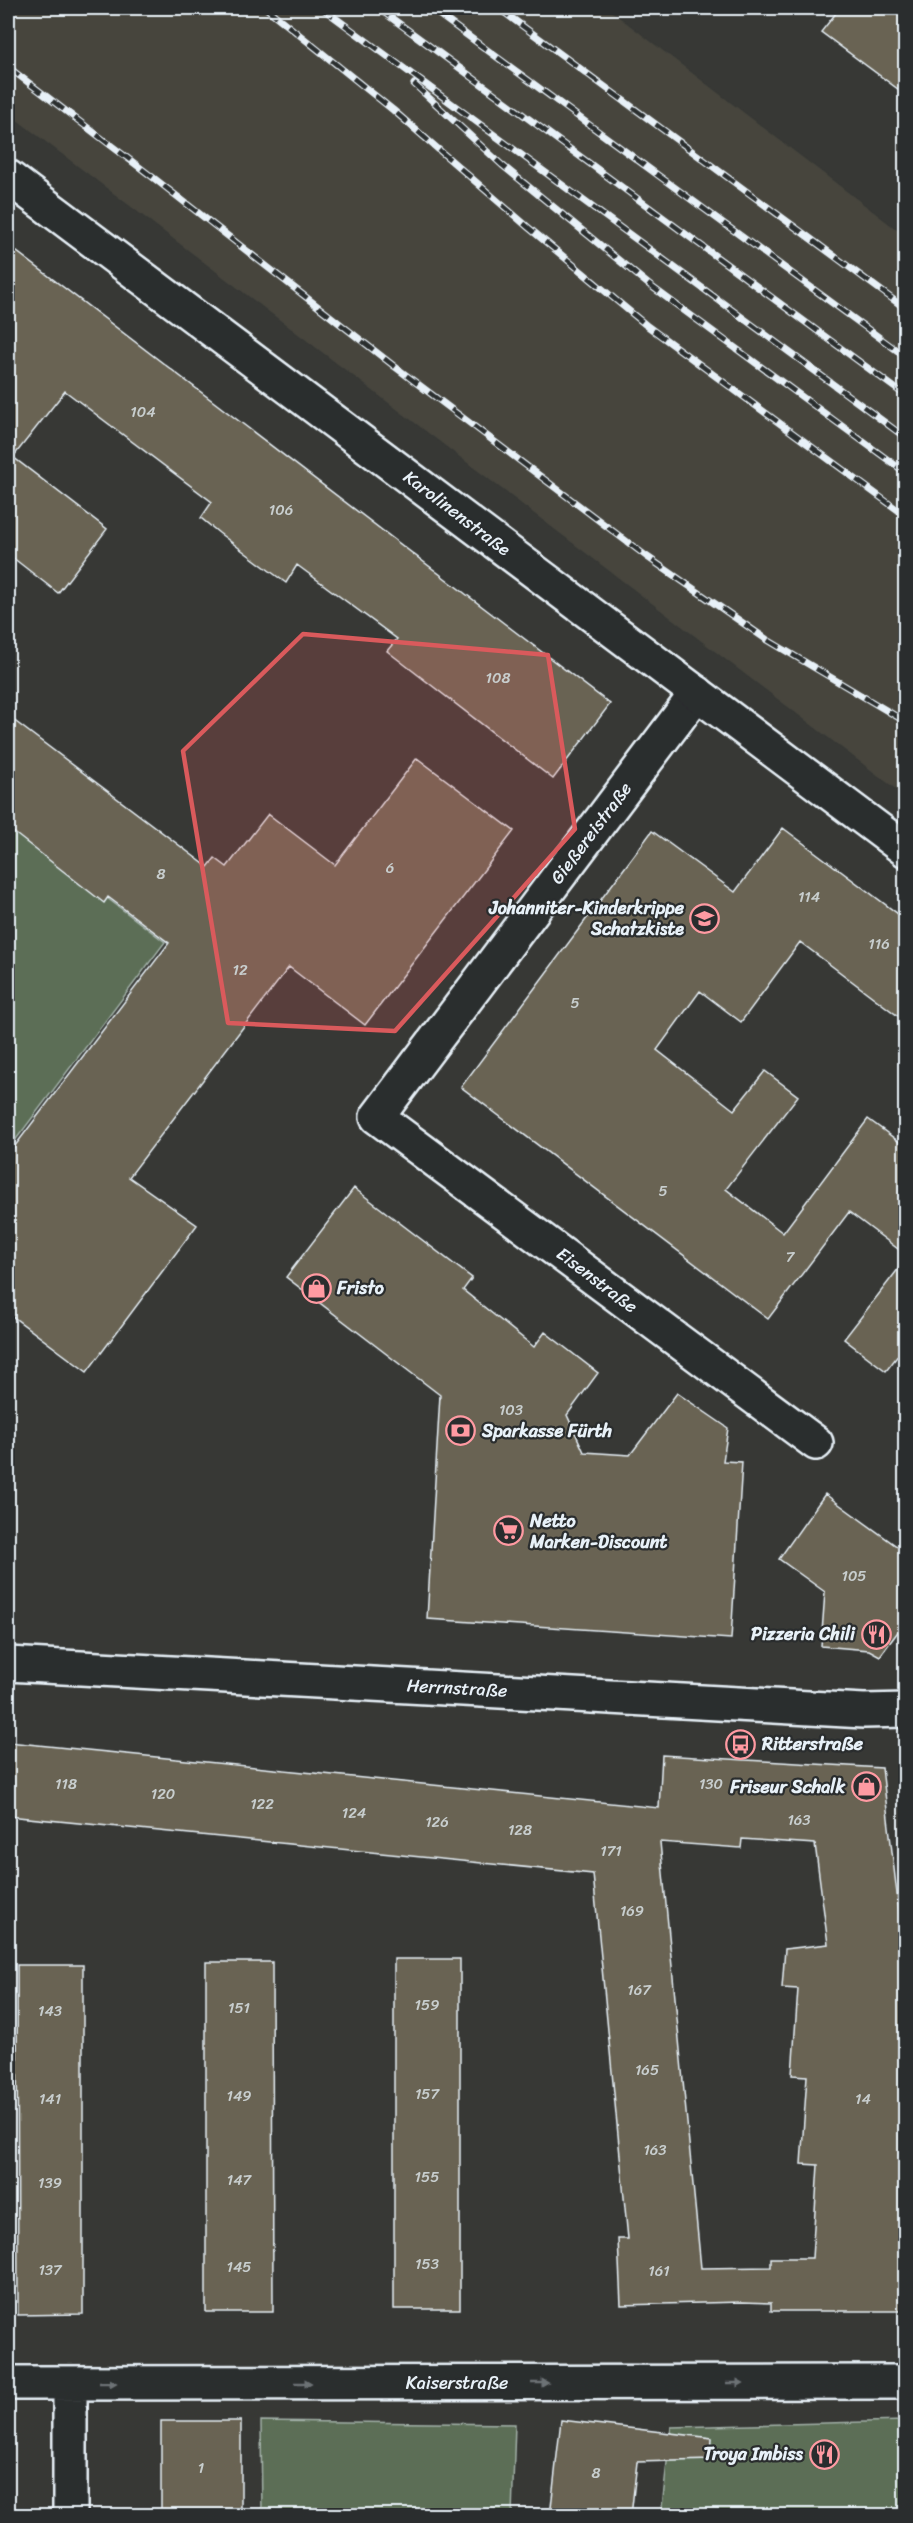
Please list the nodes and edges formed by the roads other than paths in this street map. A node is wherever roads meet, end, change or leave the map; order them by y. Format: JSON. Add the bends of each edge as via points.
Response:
{"nodes":[{"id":1,"x":8,"y":177,"type":"edge"},
{"id":2,"x":697,"y":693,"type":"junction"},
{"id":3,"x":906,"y":850,"type":"edge"},
{"id":4,"x":377,"y":1117,"type":"joint"},
{"id":5,"x":816,"y":1443,"type":"dead end"},
{"id":6,"x":8,"y":1664,"type":"edge"},
{"id":7,"x":906,"y":1710,"type":"edge"},
{"id":8,"x":906,"y":2382,"type":"edge"},
{"id":9,"x":70,"y":2383,"type":"junction"},
{"id":10,"x":8,"y":2384,"type":"edge"},
{"id":11,"x":70,"y":2516,"type":"edge"}],
"edges":[{"from":1,"to":2,"type":"street","name":"Karolinenstraße"},
{"from":2,"to":3,"type":"street","name":"Karolinenstraße"},
{"from":2,"to":4,"type":"street","name":"Gießereistraße"},
{"from":4,"to":5,"type":"street","name":"Eisenstraße"},
{"from":6,"to":7,"type":"street","name":"Herrnstraße","via":[[864,1711]]},
{"from":9,"to":8,"type":"street","name":"Kaiserstraße","one_way":true},
{"from":9,"to":10,"type":"street","name":"Kaiserstraße"},
{"from":9,"to":11,"type":"street"}]}
